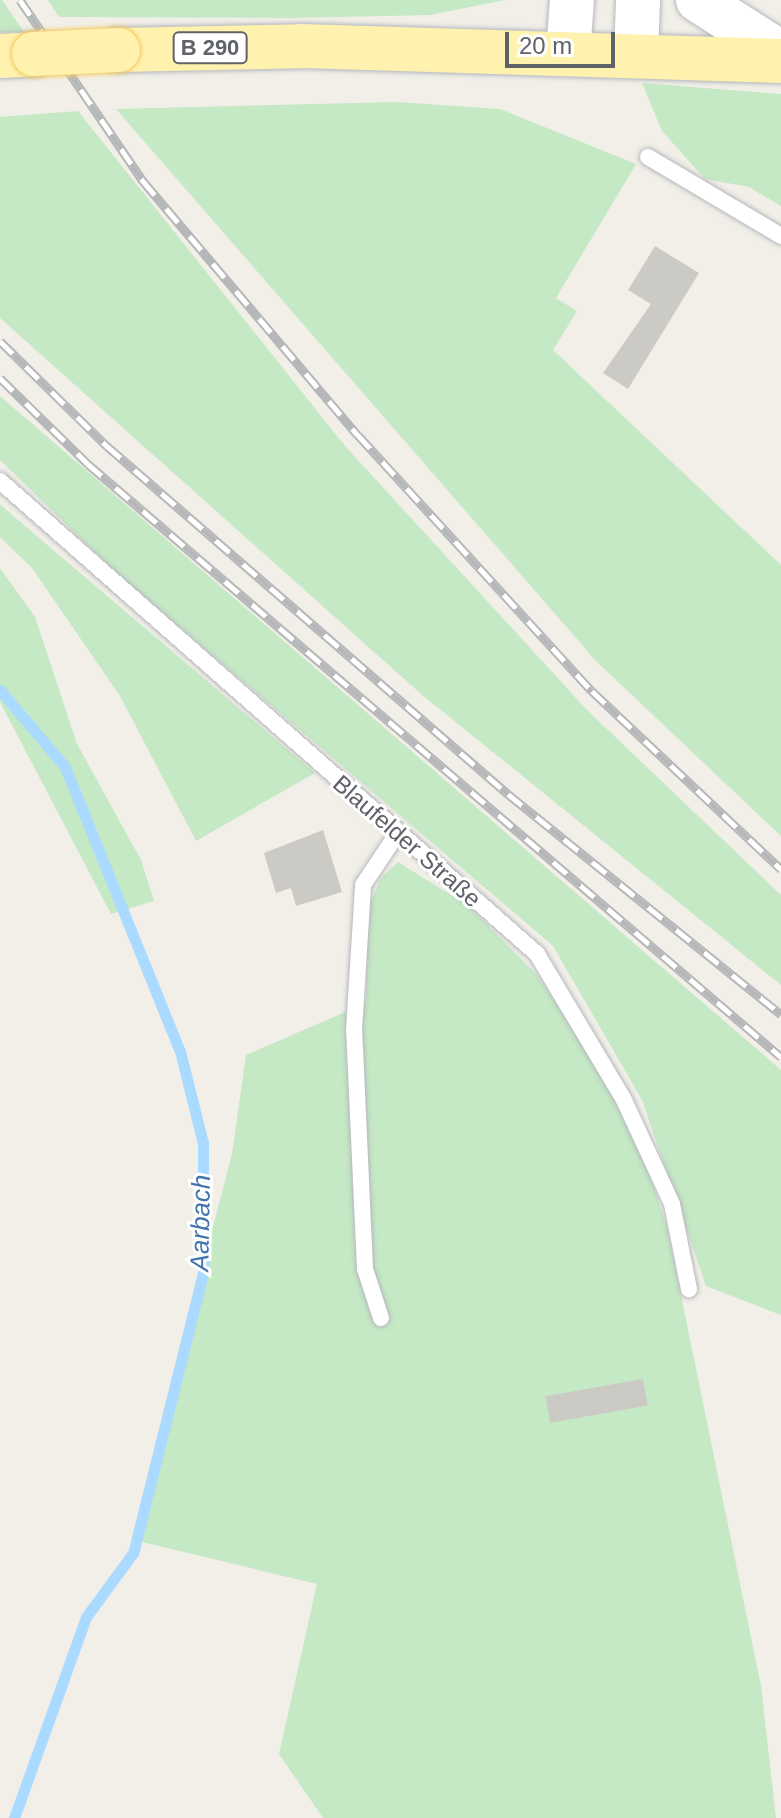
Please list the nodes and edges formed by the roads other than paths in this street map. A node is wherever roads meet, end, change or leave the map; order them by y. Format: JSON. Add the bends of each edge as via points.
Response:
{"nodes":[{"id":1,"x":572,"y":0,"type":"edge"},
{"id":2,"x":638,"y":0,"type":"edge"},
{"id":3,"x":698,"y":0,"type":"edge"},
{"id":4,"x":781,"y":53,"type":"edge"},
{"id":5,"x":568,"y":54,"type":"junction"},
{"id":6,"x":17,"y":55,"type":"edge"},
{"id":7,"x":636,"y":55,"type":"junction"},
{"id":8,"x":781,"y":61,"type":"edge"},
{"id":9,"x":648,"y":157,"type":"dead end"},
{"id":10,"x":781,"y":236,"type":"edge"},
{"id":11,"x":0,"y":481,"type":"edge"},
{"id":12,"x":397,"y":834,"type":"junction"},
{"id":13,"x":689,"y":1289,"type":"dead end"},
{"id":14,"x":381,"y":1318,"type":"dead end"}],
"edges":[{"from":1,"to":5,"type":"main road"},
{"from":2,"to":7,"type":"main road"},
{"from":3,"to":4,"type":"main road"},
{"from":5,"to":6,"type":"main road","number":"B 290","bridge":true,"via":[[386,49]]},
{"from":5,"to":7,"type":"main road","number":"B 290"},
{"from":7,"to":8,"type":"main road","number":"B 290"},
{"from":9,"to":10,"type":"lane"},
{"from":11,"to":12,"type":"lane","name":"Blaufelder Straße"},
{"from":12,"to":13,"type":"lane","name":"Blaufelder Straße","via":[[537,954],[581,1021],[672,1204]]},
{"from":12,"to":14,"type":"lane","via":[[363,885],[354,1030],[365,1269]]}]}
